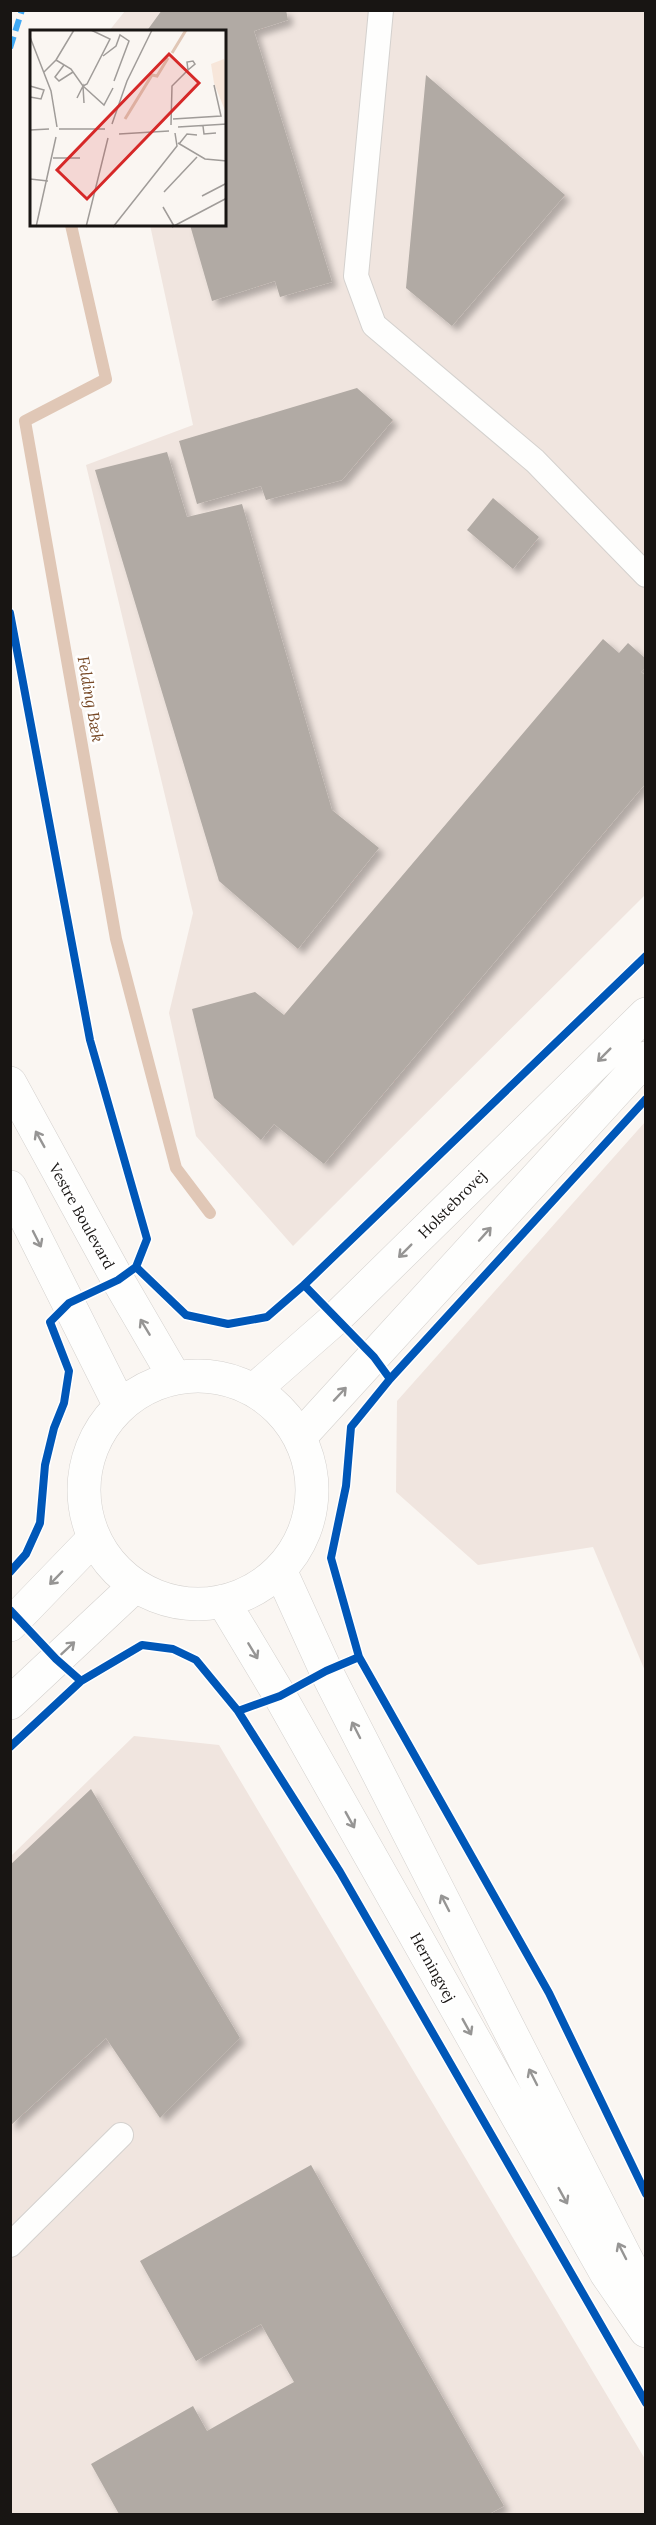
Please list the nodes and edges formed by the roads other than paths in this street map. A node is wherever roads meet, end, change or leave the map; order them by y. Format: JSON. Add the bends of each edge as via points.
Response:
{"nodes":[{"id":1,"x":381,"y":10,"type":"edge"},
{"id":2,"x":645,"y":575,"type":"edge"},
{"id":3,"x":645,"y":1014,"type":"edge"},
{"id":4,"x":645,"y":1058,"type":"edge"},
{"id":5,"x":10,"y":1083,"type":"edge"},
{"id":6,"x":10,"y":1186,"type":"edge"},
{"id":7,"x":175,"y":1378,"type":"junction"},
{"id":8,"x":254,"y":1390,"type":"junction"},
{"id":9,"x":120,"y":1406,"type":"junction"},
{"id":10,"x":300,"y":1437,"type":"junction"},
{"id":11,"x":94,"y":1538,"type":"junction"},
{"id":12,"x":280,"y":1569,"type":"junction"},
{"id":13,"x":135,"y":1586,"type":"junction"},
{"id":14,"x":223,"y":1601,"type":"junction"},
{"id":15,"x":10,"y":1625,"type":"edge"},
{"id":16,"x":10,"y":1703,"type":"edge"},
{"id":17,"x":121,"y":2135,"type":"dead end"},
{"id":18,"x":10,"y":2245,"type":"edge"},
{"id":19,"x":645,"y":2304,"type":"edge"},
{"id":20,"x":645,"y":2331,"type":"edge"}],
"edges":[{"from":1,"to":2,"type":"lane","via":[[356,276],[374,325],[535,461]]},
{"from":3,"to":8,"type":"main road","name":"Holstebrovej","one_way":true,"via":[[336,1318]]},
{"from":10,"to":4,"type":"main road","one_way":true},
{"from":7,"to":5,"type":"main road","name":"Vestre Boulevard","one_way":true},
{"from":6,"to":9,"type":"main road","one_way":true},
{"from":7,"to":8,"type":"main road","via":[[202,1375],[229,1379]]},
{"from":7,"to":9,"type":"main road","via":[[146,1388]]},
{"from":8,"to":10,"type":"main road","via":[[281,1410]]},
{"from":9,"to":11,"type":"main road","via":[[98,1434],[86,1468],[84,1503]]},
{"from":10,"to":12,"type":"main road","via":[[311,1470],[312,1506],[301,1540]]},
{"from":11,"to":13,"type":"main road","via":[[111,1564]]},
{"from":11,"to":15,"type":"main road","one_way":true},
{"from":12,"to":14,"type":"main road","via":[[254,1589]]},
{"from":19,"to":12,"type":"main road","one_way":true,"via":[[629,2264],[326,1671]]},
{"from":13,"to":14,"type":"main road","via":[[163,1598],[193,1604]]},
{"from":16,"to":13,"type":"main road","one_way":true},
{"from":14,"to":20,"type":"main road","name":"Herningvej","one_way":true,"via":[[606,2272]]},
{"from":17,"to":18,"type":"lane"}]}
